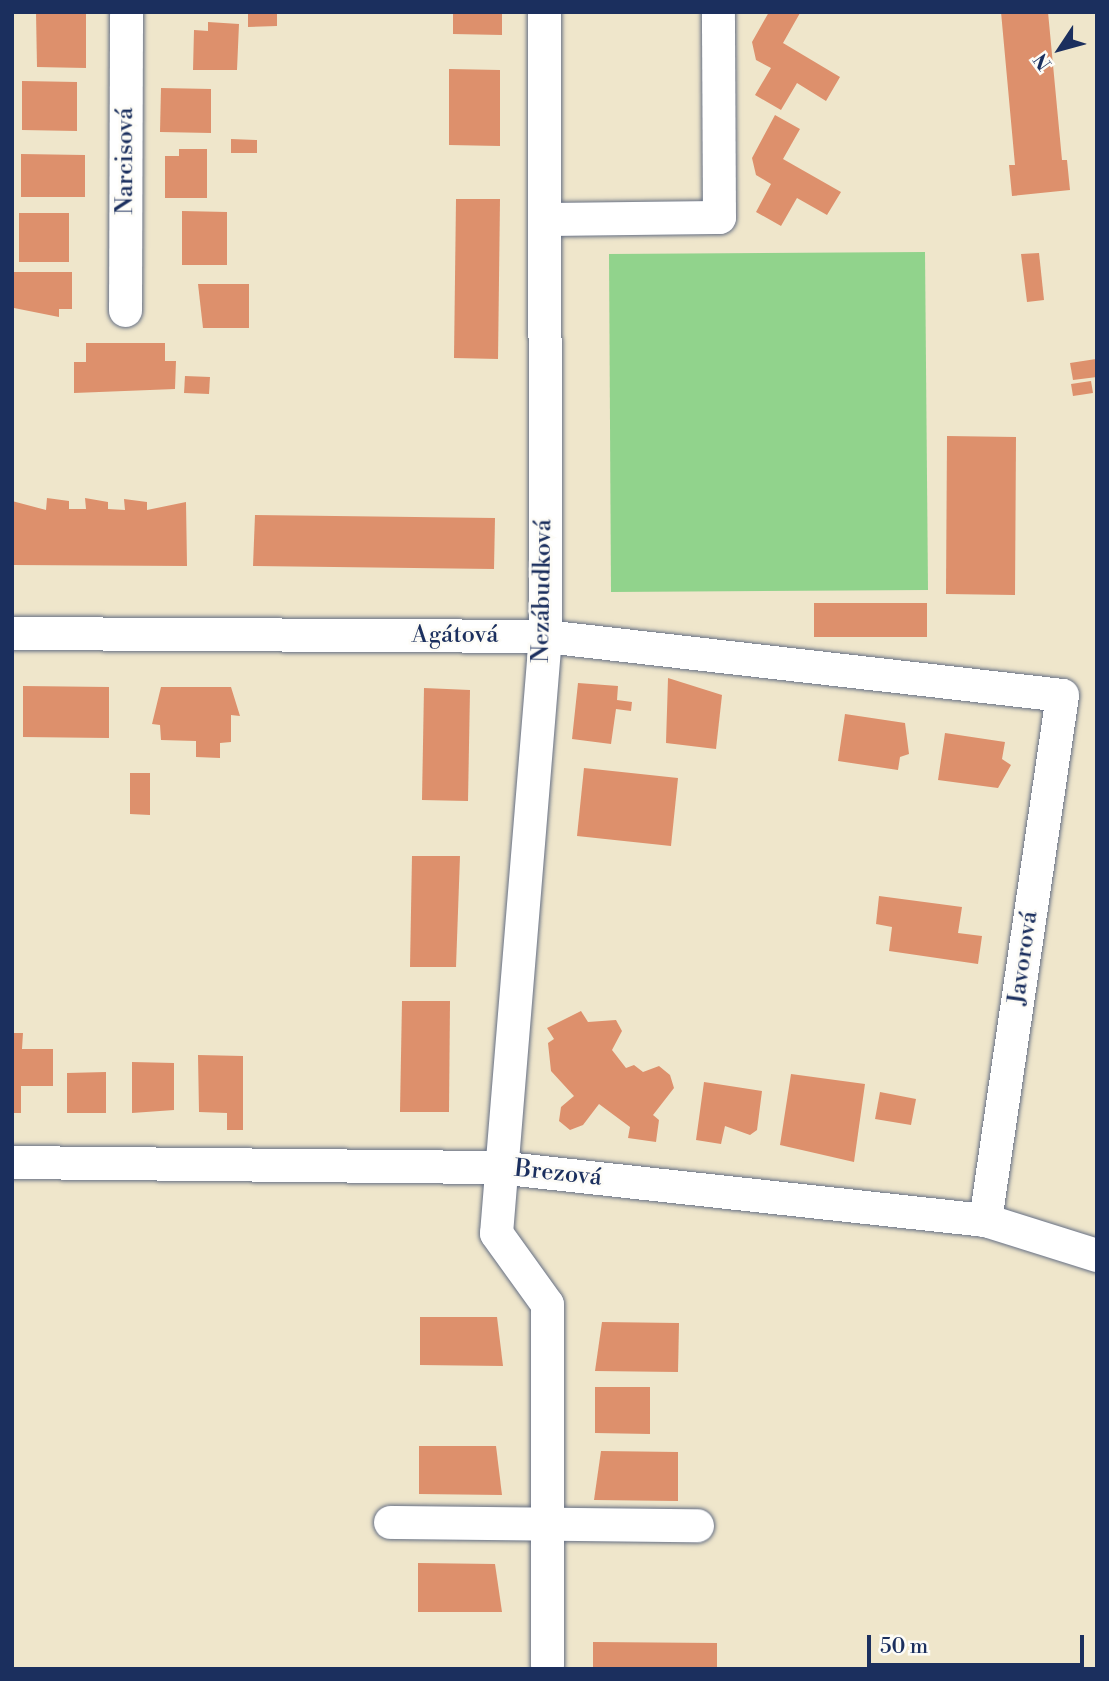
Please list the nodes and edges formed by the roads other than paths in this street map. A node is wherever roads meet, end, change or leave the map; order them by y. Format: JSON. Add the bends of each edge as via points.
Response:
{"nodes":[{"id":1,"x":126,"y":12,"type":"edge"},
{"id":2,"x":544,"y":12,"type":"edge"},
{"id":3,"x":718,"y":12,"type":"edge"},
{"id":4,"x":545,"y":219,"type":"junction"},
{"id":5,"x":125,"y":310,"type":"dead end"},
{"id":6,"x":12,"y":633,"type":"edge"},
{"id":7,"x":545,"y":636,"type":"junction"},
{"id":8,"x":1062,"y":695,"type":"joint"},
{"id":9,"x":12,"y":1162,"type":"edge"},
{"id":10,"x":497,"y":1167,"type":"junction"},
{"id":11,"x":985,"y":1220,"type":"junction"},
{"id":12,"x":1097,"y":1255,"type":"edge"},
{"id":13,"x":390,"y":1522,"type":"dead end"},
{"id":14,"x":547,"y":1524,"type":"junction"},
{"id":15,"x":697,"y":1525,"type":"dead end"},
{"id":16,"x":547,"y":1665,"type":"dead end"}],
"edges":[{"from":1,"to":5,"type":"street","name":"Narcisová"},
{"from":2,"to":4,"type":"street","name":"Nezábudková"},
{"from":3,"to":4,"type":"street","via":[[719,217]]},
{"from":4,"to":7,"type":"street","name":"Nezábudková"},
{"from":6,"to":7,"type":"street","name":"Agátová"},
{"from":7,"to":8,"type":"street","name":"Agátová"},
{"from":7,"to":10,"type":"street","name":"Nezábudková"},
{"from":8,"to":11,"type":"street","name":"Javorová"},
{"from":9,"to":10,"type":"street","name":"Brezová"},
{"from":10,"to":11,"type":"street","name":"Brezová"},
{"from":10,"to":14,"type":"street","name":"Nezábudková","via":[[496,1233],[547,1304]]},
{"from":11,"to":12,"type":"street","name":"Brezová"},
{"from":13,"to":14,"type":"street"},
{"from":14,"to":15,"type":"street"},
{"from":14,"to":16,"type":"street","name":"Nezábudková"}]}
